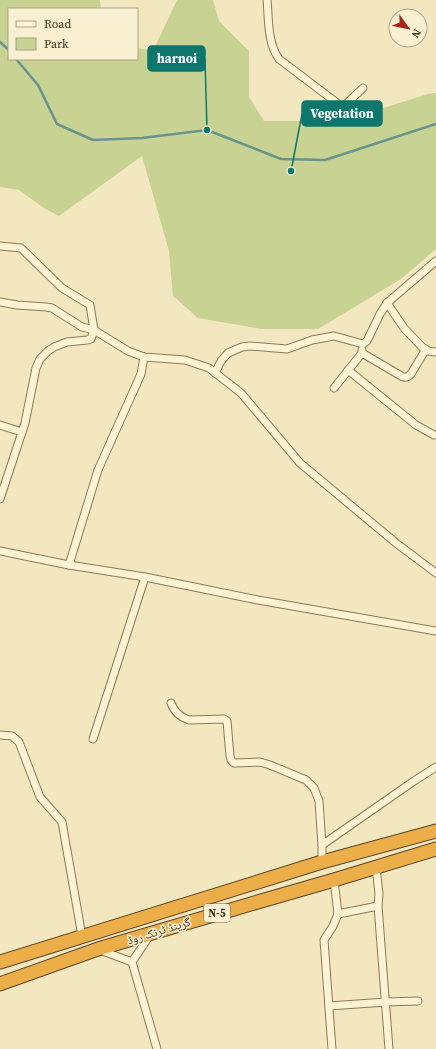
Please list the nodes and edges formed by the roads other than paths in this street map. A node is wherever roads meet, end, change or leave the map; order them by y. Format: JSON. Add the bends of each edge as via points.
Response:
{"nodes":[{"id":1,"x":267,"y":0,"type":"edge"},
{"id":2,"x":363,"y":88,"type":"dead end"},
{"id":3,"x":0,"y":246,"type":"edge"},
{"id":4,"x":436,"y":261,"type":"edge"},
{"id":5,"x":0,"y":302,"type":"edge"},
{"id":6,"x":387,"y":303,"type":"junction"},
{"id":7,"x":94,"y":330,"type":"junction"},
{"id":8,"x":363,"y":344,"type":"junction"},
{"id":9,"x":426,"y":349,"type":"junction"},
{"id":10,"x":436,"y":352,"type":"edge"},
{"id":11,"x":362,"y":353,"type":"junction"},
{"id":12,"x":144,"y":357,"type":"junction"},
{"id":13,"x":348,"y":370,"type":"junction"},
{"id":14,"x":215,"y":373,"type":"junction"},
{"id":15,"x":334,"y":388,"type":"dead end"},
{"id":16,"x":0,"y":425,"type":"edge"},
{"id":17,"x":22,"y":432,"type":"junction"},
{"id":18,"x":434,"y":435,"type":"dead end"},
{"id":19,"x":0,"y":499,"type":"edge"},
{"id":20,"x":0,"y":551,"type":"edge"},
{"id":21,"x":69,"y":565,"type":"junction"},
{"id":22,"x":436,"y":573,"type":"edge"},
{"id":23,"x":145,"y":577,"type":"junction"},
{"id":24,"x":436,"y":631,"type":"edge"},
{"id":25,"x":172,"y":703,"type":"dead end"},
{"id":26,"x":0,"y":735,"type":"edge"},
{"id":27,"x":93,"y":739,"type":"dead end"},
{"id":28,"x":436,"y":767,"type":"edge"},
{"id":29,"x":436,"y":831,"type":"edge"},
{"id":30,"x":322,"y":845,"type":"junction"},
{"id":31,"x":436,"y":849,"type":"edge"},
{"id":32,"x":322,"y":862,"type":"junction"},
{"id":33,"x":376,"y":867,"type":"junction"},
{"id":34,"x":334,"y":880,"type":"junction"},
{"id":35,"x":378,"y":906,"type":"junction"},
{"id":36,"x":338,"y":914,"type":"junction"},
{"id":37,"x":152,"y":933,"type":"junction"},
{"id":38,"x":82,"y":936,"type":"junction"},
{"id":39,"x":98,"y":949,"type":"junction"},
{"id":40,"x":0,"y":962,"type":"edge"},
{"id":41,"x":132,"y":962,"type":"junction"},
{"id":42,"x":0,"y":984,"type":"edge"},
{"id":43,"x":418,"y":1001,"type":"dead end"},
{"id":44,"x":386,"y":1002,"type":"junction"},
{"id":45,"x":329,"y":1006,"type":"junction"},
{"id":46,"x":157,"y":1049,"type":"edge"},
{"id":47,"x":332,"y":1049,"type":"edge"},
{"id":48,"x":389,"y":1049,"type":"edge"}],
"edges":[{"from":1,"to":2,"type":"street","via":[[270,39],[274,53],[279,59],[341,106]]},
{"from":3,"to":7,"type":"street","via":[[21,248],[62,288],[90,305]]},
{"from":4,"to":6,"type":"street"},
{"from":5,"to":7,"type":"street","via":[[52,308],[82,327]]},
{"from":6,"to":8,"type":"street"},
{"from":6,"to":9,"type":"street","via":[[404,328]]},
{"from":7,"to":12,"type":"street","via":[[128,351]]},
{"from":7,"to":17,"type":"street","via":[[91,339],[67,342],[54,347],[40,359]]},
{"from":8,"to":11,"type":"street"},
{"from":8,"to":14,"type":"street","via":[[334,336],[312,340],[287,349],[242,347],[228,353]]},
{"from":9,"to":10,"type":"street"},
{"from":9,"to":11,"type":"street","via":[[411,374],[405,378]]},
{"from":11,"to":13,"type":"street"},
{"from":12,"to":14,"type":"street","via":[[185,360],[209,368]]},
{"from":12,"to":21,"type":"street","via":[[141,374],[98,470]]},
{"from":13,"to":15,"type":"street"},
{"from":13,"to":18,"type":"street","via":[[416,425]]},
{"from":14,"to":22,"type":"street","via":[[241,394],[300,463]]},
{"from":16,"to":17,"type":"street"},
{"from":17,"to":19,"type":"street"},
{"from":20,"to":21,"type":"street"},
{"from":21,"to":23,"type":"street"},
{"from":23,"to":24,"type":"street"},
{"from":23,"to":27,"type":"street"},
{"from":25,"to":30,"type":"street","via":[[175,712],[189,720],[224,719],[227,722],[230,756],[234,763],[260,762],[306,780],[314,788],[319,800]]},
{"from":26,"to":38,"type":"street","via":[[12,736],[19,742],[40,797],[62,822]]},
{"from":28,"to":30,"type":"street"},
{"from":29,"to":32,"type":"highway","name":"گرینڈ ٹرنک روڈ","number":"N-5"},
{"from":30,"to":32,"type":"street"},
{"from":31,"to":33,"type":"highway","name":"گرینڈ ٹرنک روڈ","number":"N-5"},
{"from":32,"to":38,"type":"highway","name":"گرینڈ ٹرنک روڈ","number":"N-5"},
{"from":33,"to":34,"type":"highway","name":"گرینڈ ٹرنک روڈ","number":"N-5"},
{"from":33,"to":35,"type":"street"},
{"from":34,"to":36,"type":"street"},
{"from":34,"to":37,"type":"highway","name":"گرینڈ ٹرنک روڈ","number":"N-5"},
{"from":35,"to":36,"type":"street"},
{"from":35,"to":44,"type":"street"},
{"from":36,"to":45,"type":"street","via":[[324,940]]},
{"from":37,"to":39,"type":"highway","name":"گرینڈ ٹرنک روڈ","number":"N-5"},
{"from":37,"to":41,"type":"street"},
{"from":38,"to":40,"type":"highway","name":"گرینڈ ٹرنک روڈ","number":"N-5"},
{"from":39,"to":41,"type":"street"},
{"from":39,"to":42,"type":"highway","name":"گرینڈ ٹرنک روڈ","number":"N-5"},
{"from":41,"to":46,"type":"street"},
{"from":43,"to":44,"type":"street"},
{"from":44,"to":45,"type":"street"},
{"from":44,"to":48,"type":"street"},
{"from":45,"to":47,"type":"street"}]}
